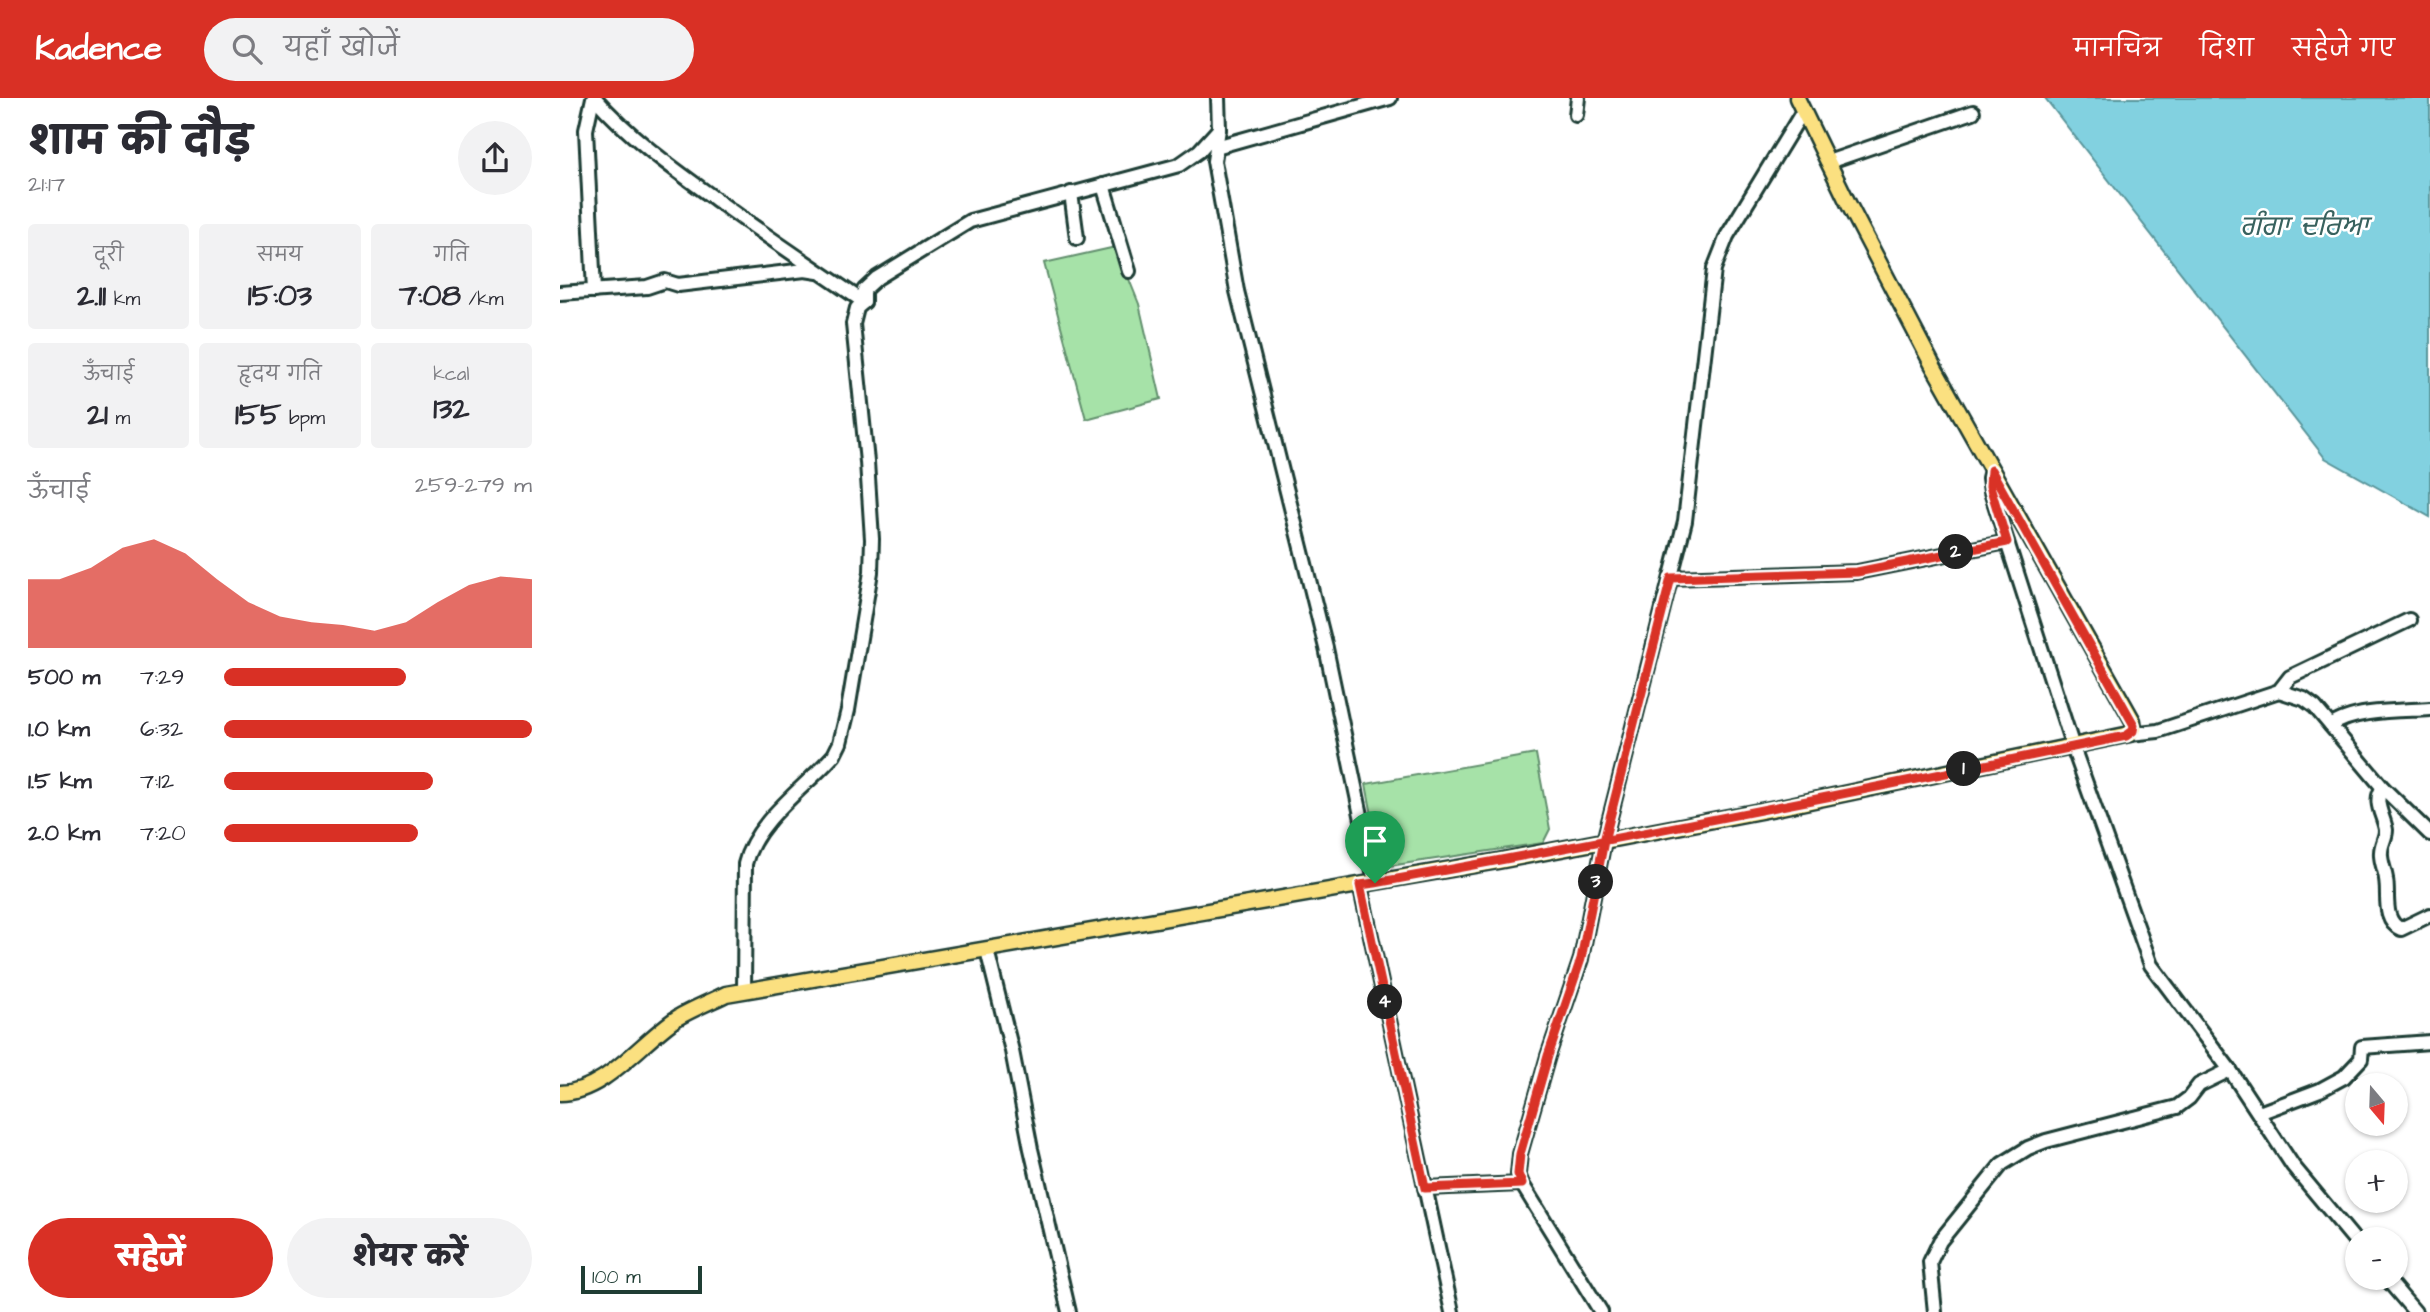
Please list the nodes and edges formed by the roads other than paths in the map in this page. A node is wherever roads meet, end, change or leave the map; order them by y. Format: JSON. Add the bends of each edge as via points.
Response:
{"nodes":[{"id":1,"x":594,"y":98,"type":"edge"},
{"id":2,"x":1218,"y":98,"type":"edge"},
{"id":3,"x":1390,"y":98,"type":"edge"},
{"id":4,"x":1578,"y":98,"type":"edge"},
{"id":5,"x":1800,"y":105,"type":"edge"},
{"id":6,"x":1973,"y":112,"type":"dead end"},
{"id":7,"x":1576,"y":115,"type":"dead end"},
{"id":8,"x":1219,"y":129,"type":"junction"},
{"id":9,"x":1216,"y":147,"type":"junction"},
{"id":10,"x":1828,"y":162,"type":"junction"},
{"id":11,"x":1103,"y":185,"type":"junction"},
{"id":12,"x":1071,"y":193,"type":"junction"},
{"id":13,"x":1077,"y":237,"type":"dead end"},
{"id":14,"x":1129,"y":271,"type":"dead end"},
{"id":15,"x":818,"y":272,"type":"junction"},
{"id":16,"x":594,"y":291,"type":"junction"},
{"id":17,"x":560,"y":293,"type":"edge"},
{"id":18,"x":864,"y":302,"type":"junction"},
{"id":19,"x":1991,"y":470,"type":"junction"},
{"id":20,"x":2007,"y":542,"type":"junction"},
{"id":21,"x":1671,"y":578,"type":"junction"},
{"id":22,"x":2409,"y":620,"type":"dead end"},
{"id":23,"x":2279,"y":691,"type":"junction"},
{"id":24,"x":2430,"y":709,"type":"edge"},
{"id":25,"x":2332,"y":726,"type":"junction"},
{"id":26,"x":2130,"y":734,"type":"junction"},
{"id":27,"x":2073,"y":747,"type":"junction"},
{"id":28,"x":2383,"y":788,"type":"junction"},
{"id":29,"x":2430,"y":834,"type":"edge"},
{"id":30,"x":1604,"y":841,"type":"junction"},
{"id":31,"x":1375,"y":883,"type":"junction"},
{"id":32,"x":1360,"y":885,"type":"junction"},
{"id":33,"x":2430,"y":915,"type":"edge"},
{"id":34,"x":987,"y":950,"type":"junction"},
{"id":35,"x":744,"y":991,"type":"junction"},
{"id":36,"x":2430,"y":1042,"type":"edge"},
{"id":37,"x":2230,"y":1070,"type":"junction"},
{"id":38,"x":560,"y":1093,"type":"edge"},
{"id":39,"x":2259,"y":1114,"type":"junction"},
{"id":40,"x":1522,"y":1184,"type":"junction"},
{"id":41,"x":1425,"y":1188,"type":"junction"},
{"id":42,"x":2345,"y":1229,"type":"edge"},
{"id":43,"x":2396,"y":1290,"type":"edge"},
{"id":44,"x":1069,"y":1312,"type":"edge"},
{"id":45,"x":1452,"y":1312,"type":"edge"},
{"id":46,"x":1601,"y":1312,"type":"edge"},
{"id":47,"x":1936,"y":1312,"type":"edge"},
{"id":48,"x":2415,"y":1312,"type":"edge"}],
"edges":[{"from":1,"to":15,"type":"street","via":[[648,151]]},
{"from":1,"to":16,"type":"street","via":[[586,130]]},
{"from":2,"to":8,"type":"street"},
{"from":3,"to":9,"type":"street"},
{"from":4,"to":7,"type":"street"},
{"from":5,"to":10,"type":"main road"},
{"from":5,"to":21,"type":"street","via":[[1727,236],[1714,269],[1685,521]]},
{"from":6,"to":10,"type":"street"},
{"from":8,"to":9,"type":"street"},
{"from":8,"to":11,"type":"street","via":[[1179,165]]},
{"from":9,"to":31,"type":"street","via":[[1214,161],[1237,291],[1326,648]]},
{"from":10,"to":19,"type":"main road"},
{"from":11,"to":12,"type":"street"},
{"from":11,"to":14,"type":"street"},
{"from":12,"to":13,"type":"street"},
{"from":12,"to":18,"type":"street","via":[[961,225],[877,278],[864,290]]},
{"from":15,"to":16,"type":"street","via":[[678,285],[665,281]]},
{"from":15,"to":18,"type":"street"},
{"from":16,"to":17,"type":"street"},
{"from":18,"to":35,"type":"street","via":[[857,308],[853,324],[872,539],[868,595],[848,710],[834,755],[762,830],[748,851]]},
{"from":19,"to":20,"type":"street","via":[[1990,486]]},
{"from":19,"to":26,"type":"main road","via":[[2133,721]]},
{"from":20,"to":21,"type":"street","via":[[1857,572]]},
{"from":20,"to":27,"type":"street"},
{"from":21,"to":30,"type":"street"},
{"from":22,"to":23,"type":"street","via":[[2290,677]]},
{"from":23,"to":25,"type":"street","via":[[2304,699]]},
{"from":23,"to":26,"type":"street","via":[[2158,731]]},
{"from":24,"to":25,"type":"street","via":[[2357,716]]},
{"from":25,"to":28,"type":"street"},
{"from":26,"to":27,"type":"main road"},
{"from":27,"to":30,"type":"main road"},
{"from":27,"to":37,"type":"street","via":[[2151,965]]},
{"from":28,"to":29,"type":"street"},
{"from":28,"to":33,"type":"street","via":[[2378,799],[2386,829],[2381,855],[2388,912],[2401,929]]},
{"from":30,"to":31,"type":"main road"},
{"from":30,"to":40,"type":"street","via":[[1581,959],[1520,1154]]},
{"from":31,"to":32,"type":"main road"},
{"from":32,"to":34,"type":"main road"},
{"from":32,"to":41,"type":"street"},
{"from":34,"to":35,"type":"main road"},
{"from":34,"to":44,"type":"street"},
{"from":35,"to":38,"type":"main road","via":[[726,994],[677,1019],[597,1081]]},
{"from":36,"to":39,"type":"street","via":[[2362,1047],[2361,1059],[2344,1077]]},
{"from":37,"to":39,"type":"street"},
{"from":37,"to":47,"type":"street","via":[[2199,1085],[2177,1107],[2046,1141],[2002,1164],[1932,1253]]},
{"from":39,"to":42,"type":"street","via":[[2293,1166]]},
{"from":40,"to":41,"type":"street"},
{"from":40,"to":46,"type":"street"},
{"from":41,"to":45,"type":"street"},
{"from":43,"to":48,"type":"street"}]}
